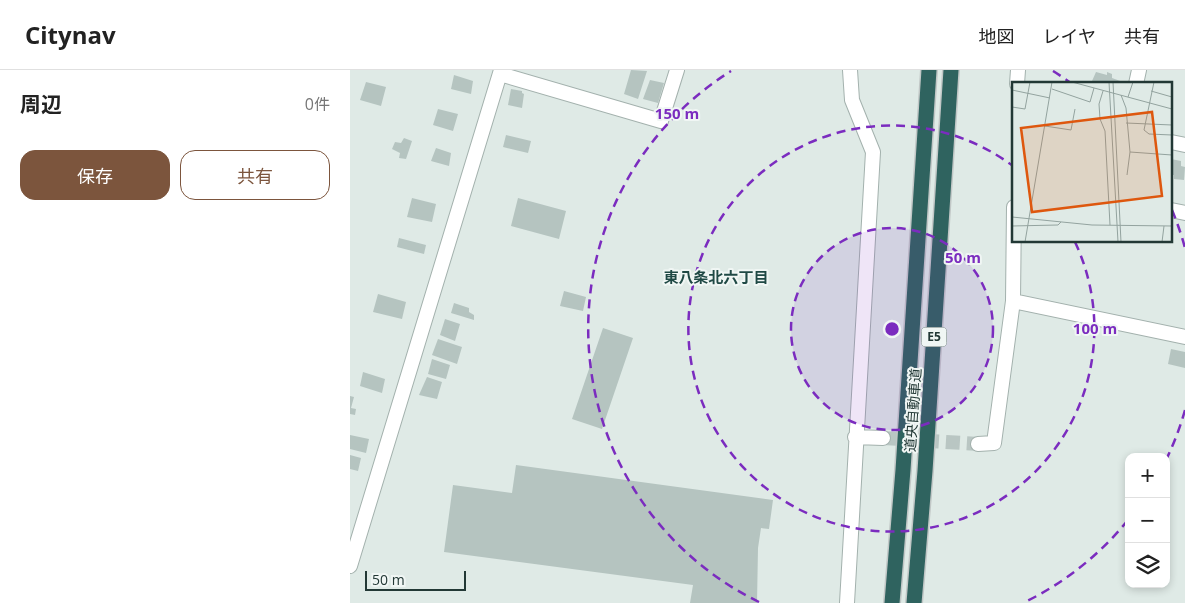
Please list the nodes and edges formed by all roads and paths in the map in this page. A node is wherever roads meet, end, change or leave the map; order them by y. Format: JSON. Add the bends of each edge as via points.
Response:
{"nodes":[{"id":1,"x":677,"y":70,"type":"edge"},
{"id":2,"x":850,"y":70,"type":"edge"},
{"id":3,"x":929,"y":70,"type":"edge"},
{"id":4,"x":952,"y":70,"type":"edge"},
{"id":5,"x":500,"y":72,"type":"edge"},
{"id":6,"x":1172,"y":142,"type":"edge"},
{"id":7,"x":1185,"y":145,"type":"edge"},
{"id":8,"x":1172,"y":210,"type":"edge"},
{"id":9,"x":1185,"y":213,"type":"edge"},
{"id":10,"x":1014,"y":242,"type":"edge"},
{"id":11,"x":1013,"y":301,"type":"junction"},
{"id":12,"x":1185,"y":337,"type":"edge"},
{"id":13,"x":855,"y":437,"type":"junction"},
{"id":14,"x":883,"y":438,"type":"tunnel mouth"},
{"id":15,"x":978,"y":444,"type":"tunnel mouth"},
{"id":16,"x":925,"y":471,"type":"junction"},
{"id":17,"x":350,"y":566,"type":"edge"},
{"id":18,"x":847,"y":603,"type":"edge"},
{"id":19,"x":892,"y":603,"type":"edge"},
{"id":20,"x":914,"y":603,"type":"edge"},
{"id":21,"x":923,"y":603,"type":"edge"}],
"edges":[{"from":1,"to":5,"type":"street","via":[[661,121]]},
{"from":2,"to":13,"type":"street","via":[[852,100],[873,152]]},
{"from":3,"to":19,"type":"highway","name":"道央自動車道","number":"E5"},
{"from":4,"to":16,"type":"highway","name":"道央自動車道","number":"E5"},
{"from":5,"to":17,"type":"street"},
{"from":6,"to":7,"type":"street"},
{"from":8,"to":9,"type":"street"},
{"from":10,"to":11,"type":"street"},
{"from":11,"to":12,"type":"street"},
{"from":11,"to":15,"type":"street","via":[[994,443]]},
{"from":13,"to":14,"type":"street"},
{"from":13,"to":18,"type":"street"},
{"from":16,"to":20,"type":"highway","name":"道央自動車道","number":"E5"},
{"from":16,"to":21,"type":"highway"}]}
